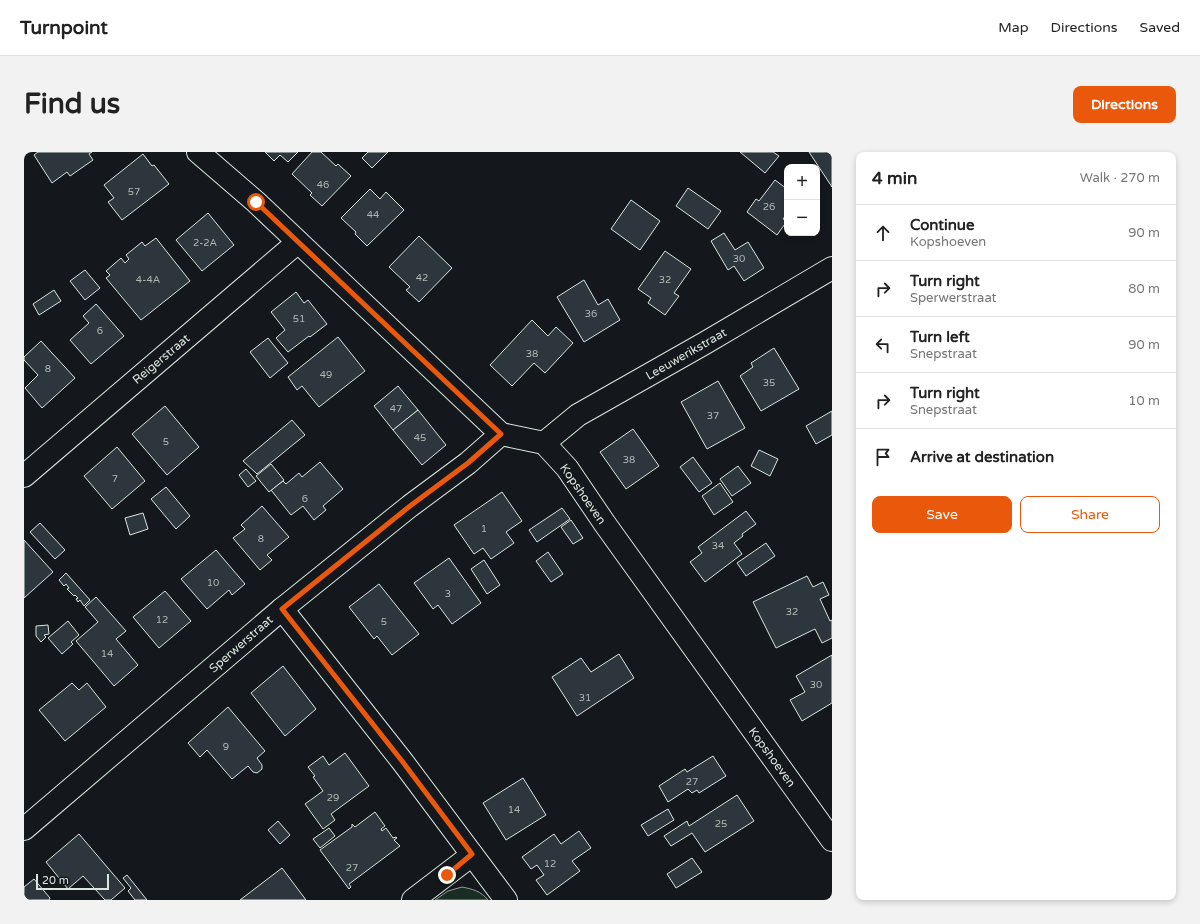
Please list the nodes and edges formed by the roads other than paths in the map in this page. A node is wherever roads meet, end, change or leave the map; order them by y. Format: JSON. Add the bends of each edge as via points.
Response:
{"nodes":[{"id":1,"x":198,"y":152,"type":"edge"},
{"id":2,"x":298,"y":242,"type":"junction"},
{"id":3,"x":832,"y":268,"type":"edge"},
{"id":4,"x":501,"y":434,"type":"junction"},
{"id":5,"x":544,"y":443,"type":"junction"},
{"id":6,"x":24,"y":476,"type":"edge"},
{"id":7,"x":282,"y":609,"type":"junction"},
{"id":8,"x":24,"y":829,"type":"edge"},
{"id":9,"x":832,"y":840,"type":"edge"},
{"id":10,"x":472,"y":854,"type":"junction"},
{"id":11,"x":413,"y":900,"type":"edge"},
{"id":12,"x":506,"y":900,"type":"edge"}],
"edges":[{"from":1,"to":2,"type":"street"},
{"from":2,"to":4,"type":"street"},
{"from":2,"to":6,"type":"street","name":"Reigerstraat"},
{"from":3,"to":5,"type":"street","name":"Leeuwerikstraat","via":[[578,415]]},
{"from":4,"to":5,"type":"street"},
{"from":4,"to":7,"type":"street","name":"Sperwerstraat","via":[[468,463]]},
{"from":5,"to":9,"type":"street","name":"Kopshoeven","via":[[567,468]]},
{"from":7,"to":8,"type":"street","name":"Sperwerstraat"},
{"from":7,"to":10,"type":"street"},
{"from":10,"to":11,"type":"street"},
{"from":10,"to":12,"type":"street"}]}
